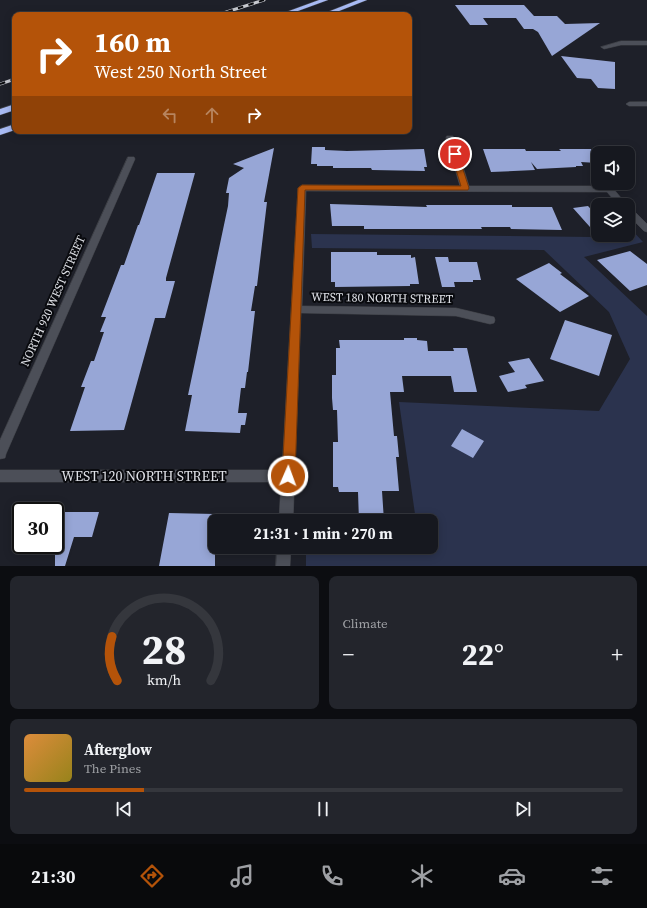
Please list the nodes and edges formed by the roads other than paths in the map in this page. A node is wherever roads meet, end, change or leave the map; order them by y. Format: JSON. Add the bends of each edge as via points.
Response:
{"nodes":[{"id":1,"x":325,"y":0,"type":"edge"},
{"id":2,"x":364,"y":0,"type":"edge"},
{"id":3,"x":290,"y":12,"type":"edge"},
{"id":4,"x":331,"y":12,"type":"edge"},
{"id":5,"x":647,"y":43,"type":"edge"},
{"id":6,"x":604,"y":47,"type":"dead end"},
{"id":7,"x":629,"y":104,"type":"dead end"},
{"id":8,"x":647,"y":104,"type":"edge"},
{"id":9,"x":12,"y":108,"type":"edge"},
{"id":10,"x":0,"y":112,"type":"edge"},
{"id":11,"x":12,"y":127,"type":"edge"},
{"id":12,"x":0,"y":132,"type":"edge"},
{"id":13,"x":450,"y":138,"type":"dead end"},
{"id":14,"x":131,"y":158,"type":"dead end"},
{"id":15,"x":465,"y":188,"type":"junction"},
{"id":16,"x":617,"y":198,"type":"edge"},
{"id":17,"x":635,"y":217,"type":"edge"},
{"id":18,"x":647,"y":229,"type":"edge"},
{"id":19,"x":296,"y":310,"type":"junction"},
{"id":20,"x":490,"y":320,"type":"dead end"},
{"id":21,"x":0,"y":454,"type":"edge"},
{"id":22,"x":0,"y":476,"type":"edge"},
{"id":23,"x":288,"y":476,"type":"junction"},
{"id":24,"x":286,"y":514,"type":"edge"},
{"id":25,"x":284,"y":554,"type":"edge"},
{"id":26,"x":283,"y":566,"type":"edge"}],
"edges":[{"from":1,"to":3,"type":"highway"},
{"from":2,"to":4,"type":"highway"},
{"from":5,"to":6,"type":"street","via":[[621,43]]},
{"from":7,"to":8,"type":"street"},
{"from":9,"to":10,"type":"highway"},
{"from":11,"to":12,"type":"highway"},
{"from":13,"to":15,"type":"street"},
{"from":14,"to":21,"type":"street","name":"NORTH 920 WEST STREET"},
{"from":15,"to":16,"type":"street","via":[[609,189]]},
{"from":15,"to":19,"type":"street","via":[[302,188]]},
{"from":17,"to":18,"type":"street"},
{"from":19,"to":20,"type":"street","name":"WEST 180 NORTH STREET","via":[[456,312]]},
{"from":19,"to":23,"type":"street"},
{"from":22,"to":23,"type":"street","name":"WEST 120 NORTH STREET"},
{"from":23,"to":24,"type":"street"},
{"from":25,"to":26,"type":"street"}]}
